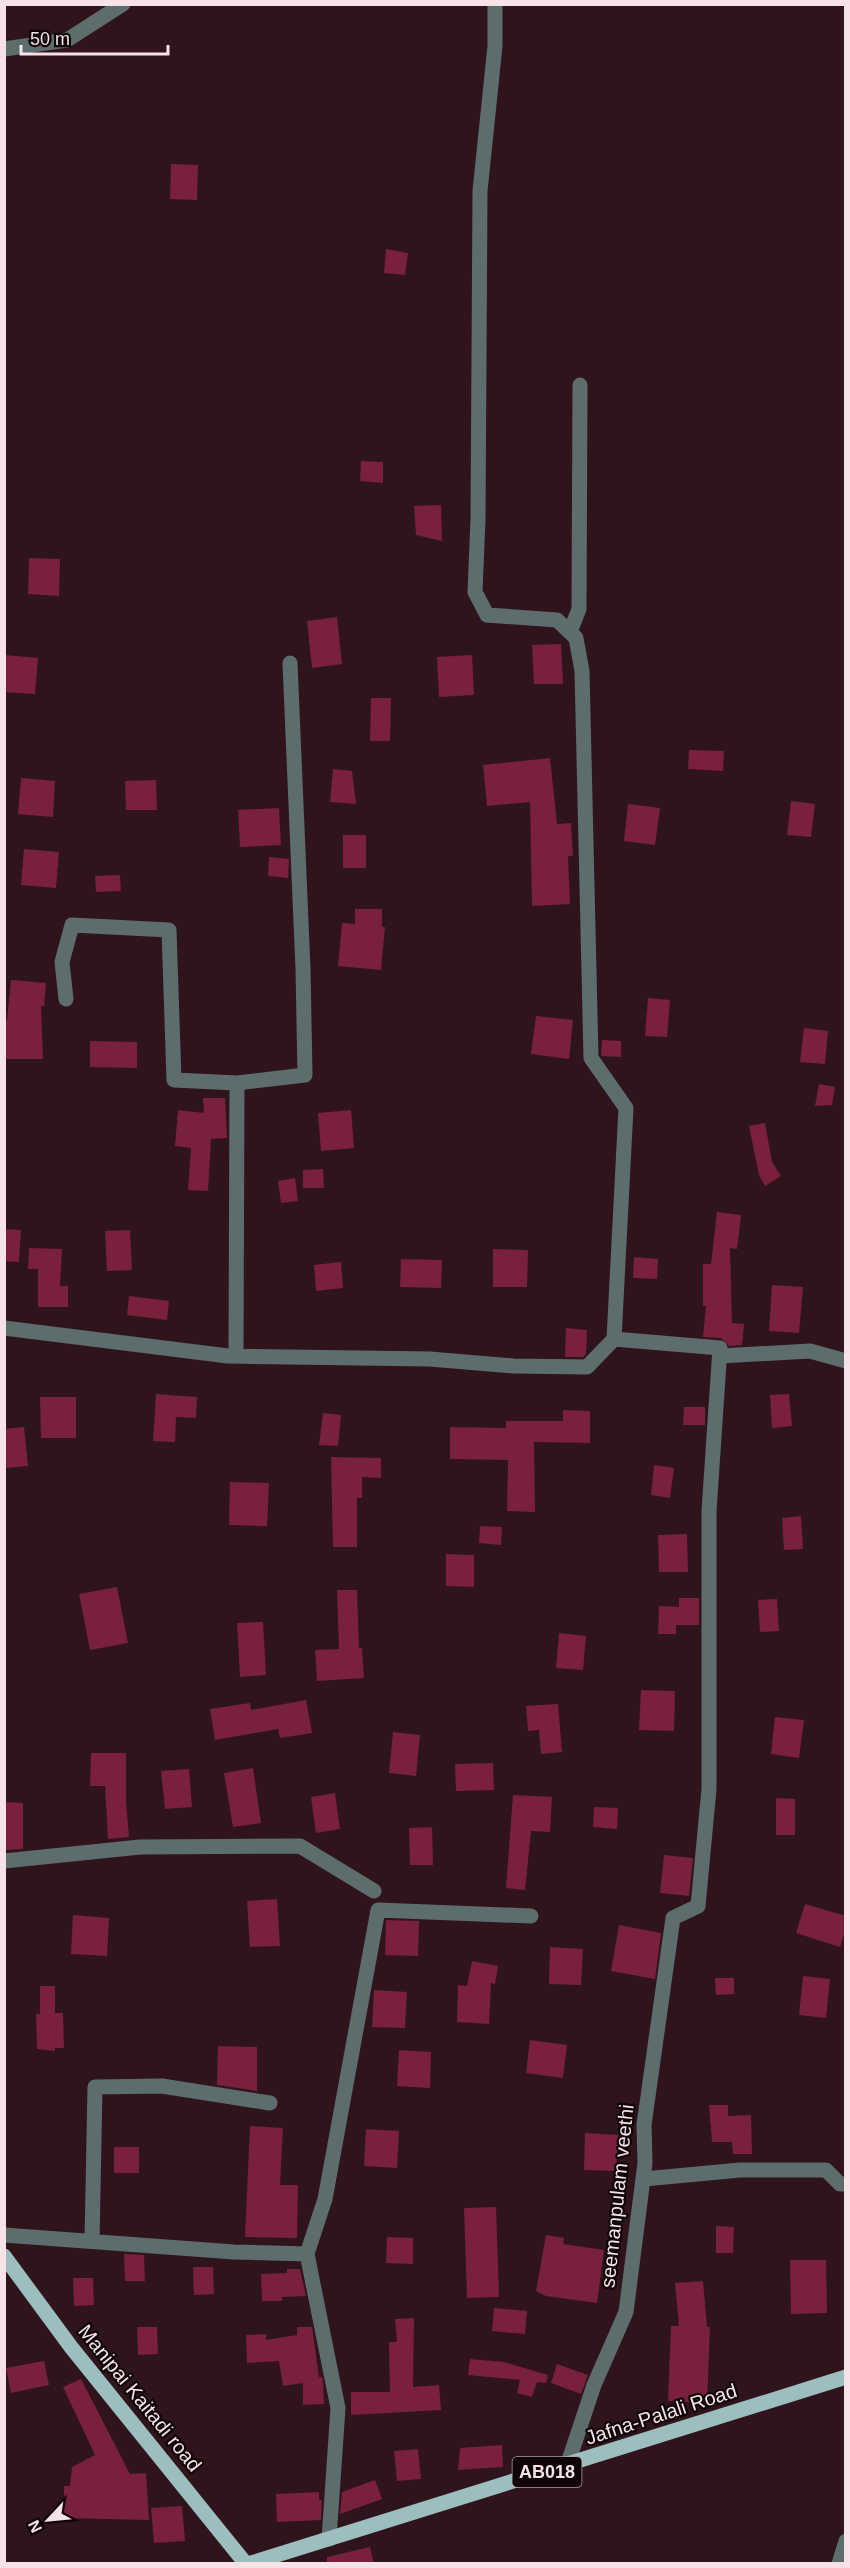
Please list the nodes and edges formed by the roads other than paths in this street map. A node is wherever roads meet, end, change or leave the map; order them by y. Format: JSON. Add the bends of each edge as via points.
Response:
{"nodes":[{"id":1,"x":123,"y":4,"type":"edge"},
{"id":2,"x":495,"y":4,"type":"edge"},
{"id":3,"x":4,"y":49,"type":"edge"},
{"id":4,"x":580,"y":385,"type":"dead end"},
{"id":5,"x":570,"y":632,"type":"junction"},
{"id":6,"x":291,"y":663,"type":"dead end"},
{"id":7,"x":66,"y":999,"type":"dead end"},
{"id":8,"x":237,"y":1083,"type":"junction"},
{"id":9,"x":4,"y":1328,"type":"edge"},
{"id":10,"x":614,"y":1339,"type":"junction"},
{"id":11,"x":236,"y":1356,"type":"junction"},
{"id":12,"x":720,"y":1356,"type":"junction"},
{"id":13,"x":846,"y":1361,"type":"edge"},
{"id":14,"x":4,"y":1861,"type":"edge"},
{"id":15,"x":374,"y":1891,"type":"dead end"},
{"id":16,"x":531,"y":1916,"type":"dead end"},
{"id":17,"x":270,"y":2103,"type":"dead end"},
{"id":18,"x":644,"y":2179,"type":"junction"},
{"id":19,"x":846,"y":2184,"type":"edge"},
{"id":20,"x":4,"y":2235,"type":"edge"},
{"id":21,"x":92,"y":2241,"type":"junction"},
{"id":22,"x":307,"y":2254,"type":"junction"},
{"id":23,"x":4,"y":2256,"type":"edge"},
{"id":24,"x":846,"y":2377,"type":"edge"},
{"id":25,"x":567,"y":2466,"type":"junction"},
{"id":26,"x":329,"y":2539,"type":"junction"},
{"id":27,"x":846,"y":2541,"type":"edge"},
{"id":28,"x":247,"y":2564,"type":"edge"},
{"id":29,"x":839,"y":2564,"type":"edge"}],
"edges":[{"from":1,"to":3,"type":"street","via":[[67,40]]},
{"from":2,"to":5,"type":"street","via":[[495,46],[480,190],[475,592],[487,615],[557,620]]},
{"from":4,"to":5,"type":"street","via":[[579,609]]},
{"from":5,"to":10,"type":"street","via":[[576,638],[582,671],[591,1058],[626,1108]]},
{"from":6,"to":8,"type":"street","via":[[305,1075]]},
{"from":7,"to":8,"type":"street","via":[[63,962],[72,925],[169,930],[174,1080]]},
{"from":8,"to":11,"type":"street"},
{"from":9,"to":11,"type":"street"},
{"from":10,"to":11,"type":"street","via":[[587,1367],[430,1359]]},
{"from":10,"to":12,"type":"street","via":[[720,1348]]},
{"from":12,"to":13,"type":"street","via":[[810,1351]]},
{"from":12,"to":18,"type":"street","name":"seemanpulam veethi","via":[[709,1511],[709,1789],[698,1906],[673,1918],[644,2125]]},
{"from":14,"to":15,"type":"street","via":[[140,1847],[300,1846]]},
{"from":16,"to":22,"type":"street","via":[[378,1910],[325,2199]]},
{"from":17,"to":21,"type":"street","via":[[162,2086],[95,2087]]},
{"from":18,"to":19,"type":"street","via":[[740,2170],[825,2170],[840,2184]]},
{"from":18,"to":25,"type":"street","name":"seemanpulam veethi","via":[[626,2312],[594,2385]]},
{"from":20,"to":21,"type":"street"},
{"from":21,"to":22,"type":"street"},
{"from":22,"to":26,"type":"street","via":[[338,2408]]},
{"from":23,"to":28,"type":"main road","name":"Manipai Kaitadi road","via":[[71,2347]]},
{"from":24,"to":25,"type":"main road","name":"Jafna-Palali Road","number":"AB018"},
{"from":25,"to":26,"type":"main road","name":"Jafna-Palali Road","number":"AB018"},
{"from":26,"to":28,"type":"main road","name":"Jafna-Palali Road","number":"AB018"},
{"from":27,"to":29,"type":"street"}]}
